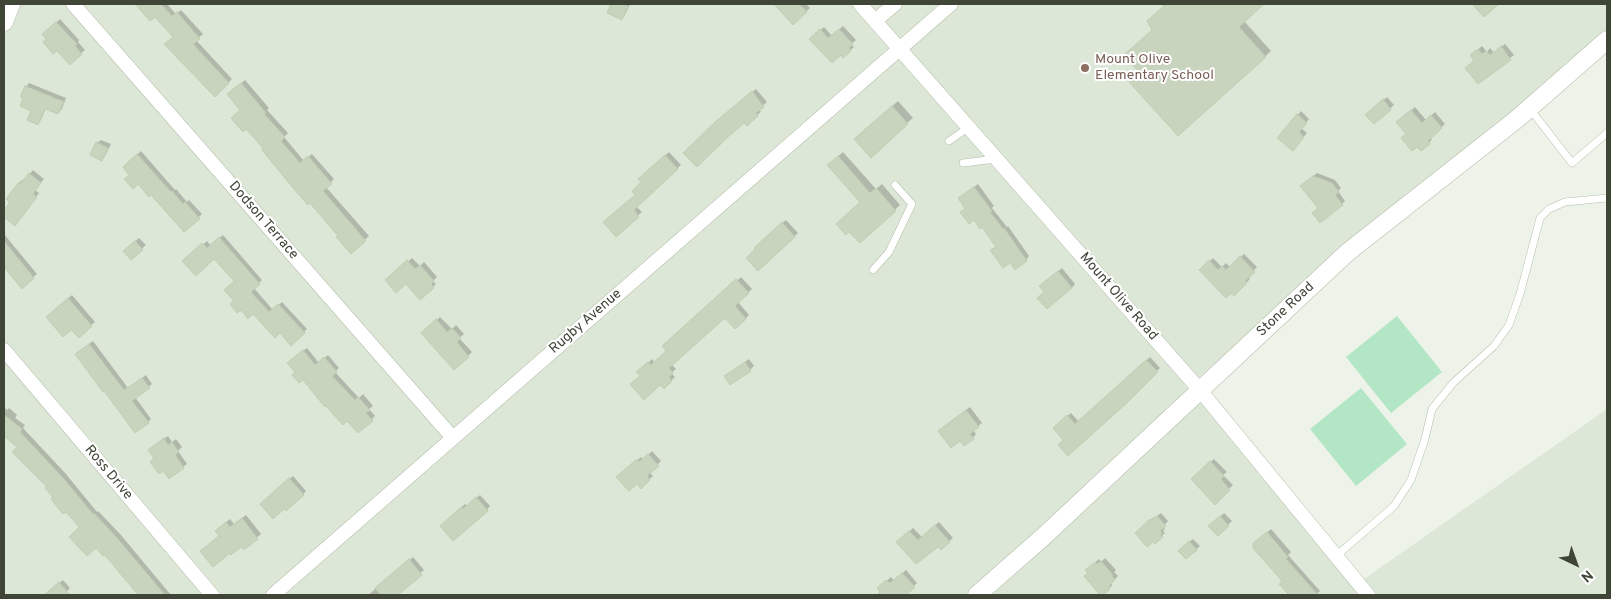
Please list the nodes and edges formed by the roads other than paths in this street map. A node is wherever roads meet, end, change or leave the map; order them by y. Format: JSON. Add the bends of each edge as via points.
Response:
{"nodes":[{"id":1,"x":11,"y":4,"type":"edge"},
{"id":2,"x":73,"y":4,"type":"edge"},
{"id":3,"x":860,"y":4,"type":"edge"},
{"id":4,"x":895,"y":4,"type":"edge"},
{"id":5,"x":951,"y":4,"type":"edge"},
{"id":6,"x":875,"y":21,"type":"junction"},
{"id":7,"x":4,"y":22,"type":"edge"},
{"id":8,"x":1607,"y":40,"type":"edge"},
{"id":9,"x":900,"y":49,"type":"junction"},
{"id":10,"x":1529,"y":108,"type":"junction"},
{"id":11,"x":969,"y":127,"type":"junction"},
{"id":12,"x":1607,"y":133,"type":"edge"},
{"id":13,"x":949,"y":142,"type":"dead end"},
{"id":14,"x":996,"y":158,"type":"junction"},
{"id":15,"x":963,"y":163,"type":"dead end"},
{"id":16,"x":895,"y":186,"type":"dead end"},
{"id":17,"x":1607,"y":198,"type":"edge"},
{"id":18,"x":872,"y":270,"type":"dead end"},
{"id":19,"x":4,"y":350,"type":"edge"},
{"id":20,"x":1199,"y":390,"type":"junction"},
{"id":21,"x":453,"y":438,"type":"junction"},
{"id":22,"x":1336,"y":556,"type":"junction"},
{"id":23,"x":212,"y":595,"type":"edge"},
{"id":24,"x":273,"y":595,"type":"edge"},
{"id":25,"x":977,"y":595,"type":"edge"},
{"id":26,"x":1368,"y":595,"type":"edge"}],
"edges":[{"from":1,"to":7,"type":"street"},
{"from":2,"to":21,"type":"street","name":"Dodson Terrace"},
{"from":3,"to":6,"type":"street","name":"Mount Olive Road"},
{"from":4,"to":6,"type":"street"},
{"from":5,"to":9,"type":"street","name":"Rugby Avenue"},
{"from":6,"to":9,"type":"street","name":"Mount Olive Road"},
{"from":8,"to":10,"type":"street","name":"Stone Road"},
{"from":9,"to":11,"type":"street","name":"Mount Olive Road"},
{"from":9,"to":21,"type":"street","name":"Rugby Avenue"},
{"from":10,"to":12,"type":"lane","via":[[1572,163]]},
{"from":10,"to":20,"type":"street","name":"Stone Road","via":[[1348,252]]},
{"from":11,"to":13,"type":"lane"},
{"from":11,"to":14,"type":"street","name":"Mount Olive Road"},
{"from":14,"to":15,"type":"lane"},
{"from":14,"to":20,"type":"street","name":"Mount Olive Road"},
{"from":16,"to":18,"type":"lane","via":[[912,204],[889,252]]},
{"from":17,"to":22,"type":"lane","via":[[1565,202],[1549,209],[1540,218],[1520,294],[1508,325],[1494,346],[1453,383],[1432,409],[1411,480],[1394,506]]},
{"from":19,"to":23,"type":"street","name":"Ross Drive"},
{"from":20,"to":22,"type":"street","name":"Mount Olive Road"},
{"from":20,"to":25,"type":"street","name":"Stone Road"},
{"from":21,"to":24,"type":"street","name":"Rugby Avenue"},
{"from":22,"to":26,"type":"street","name":"Mount Olive Road"}]}
